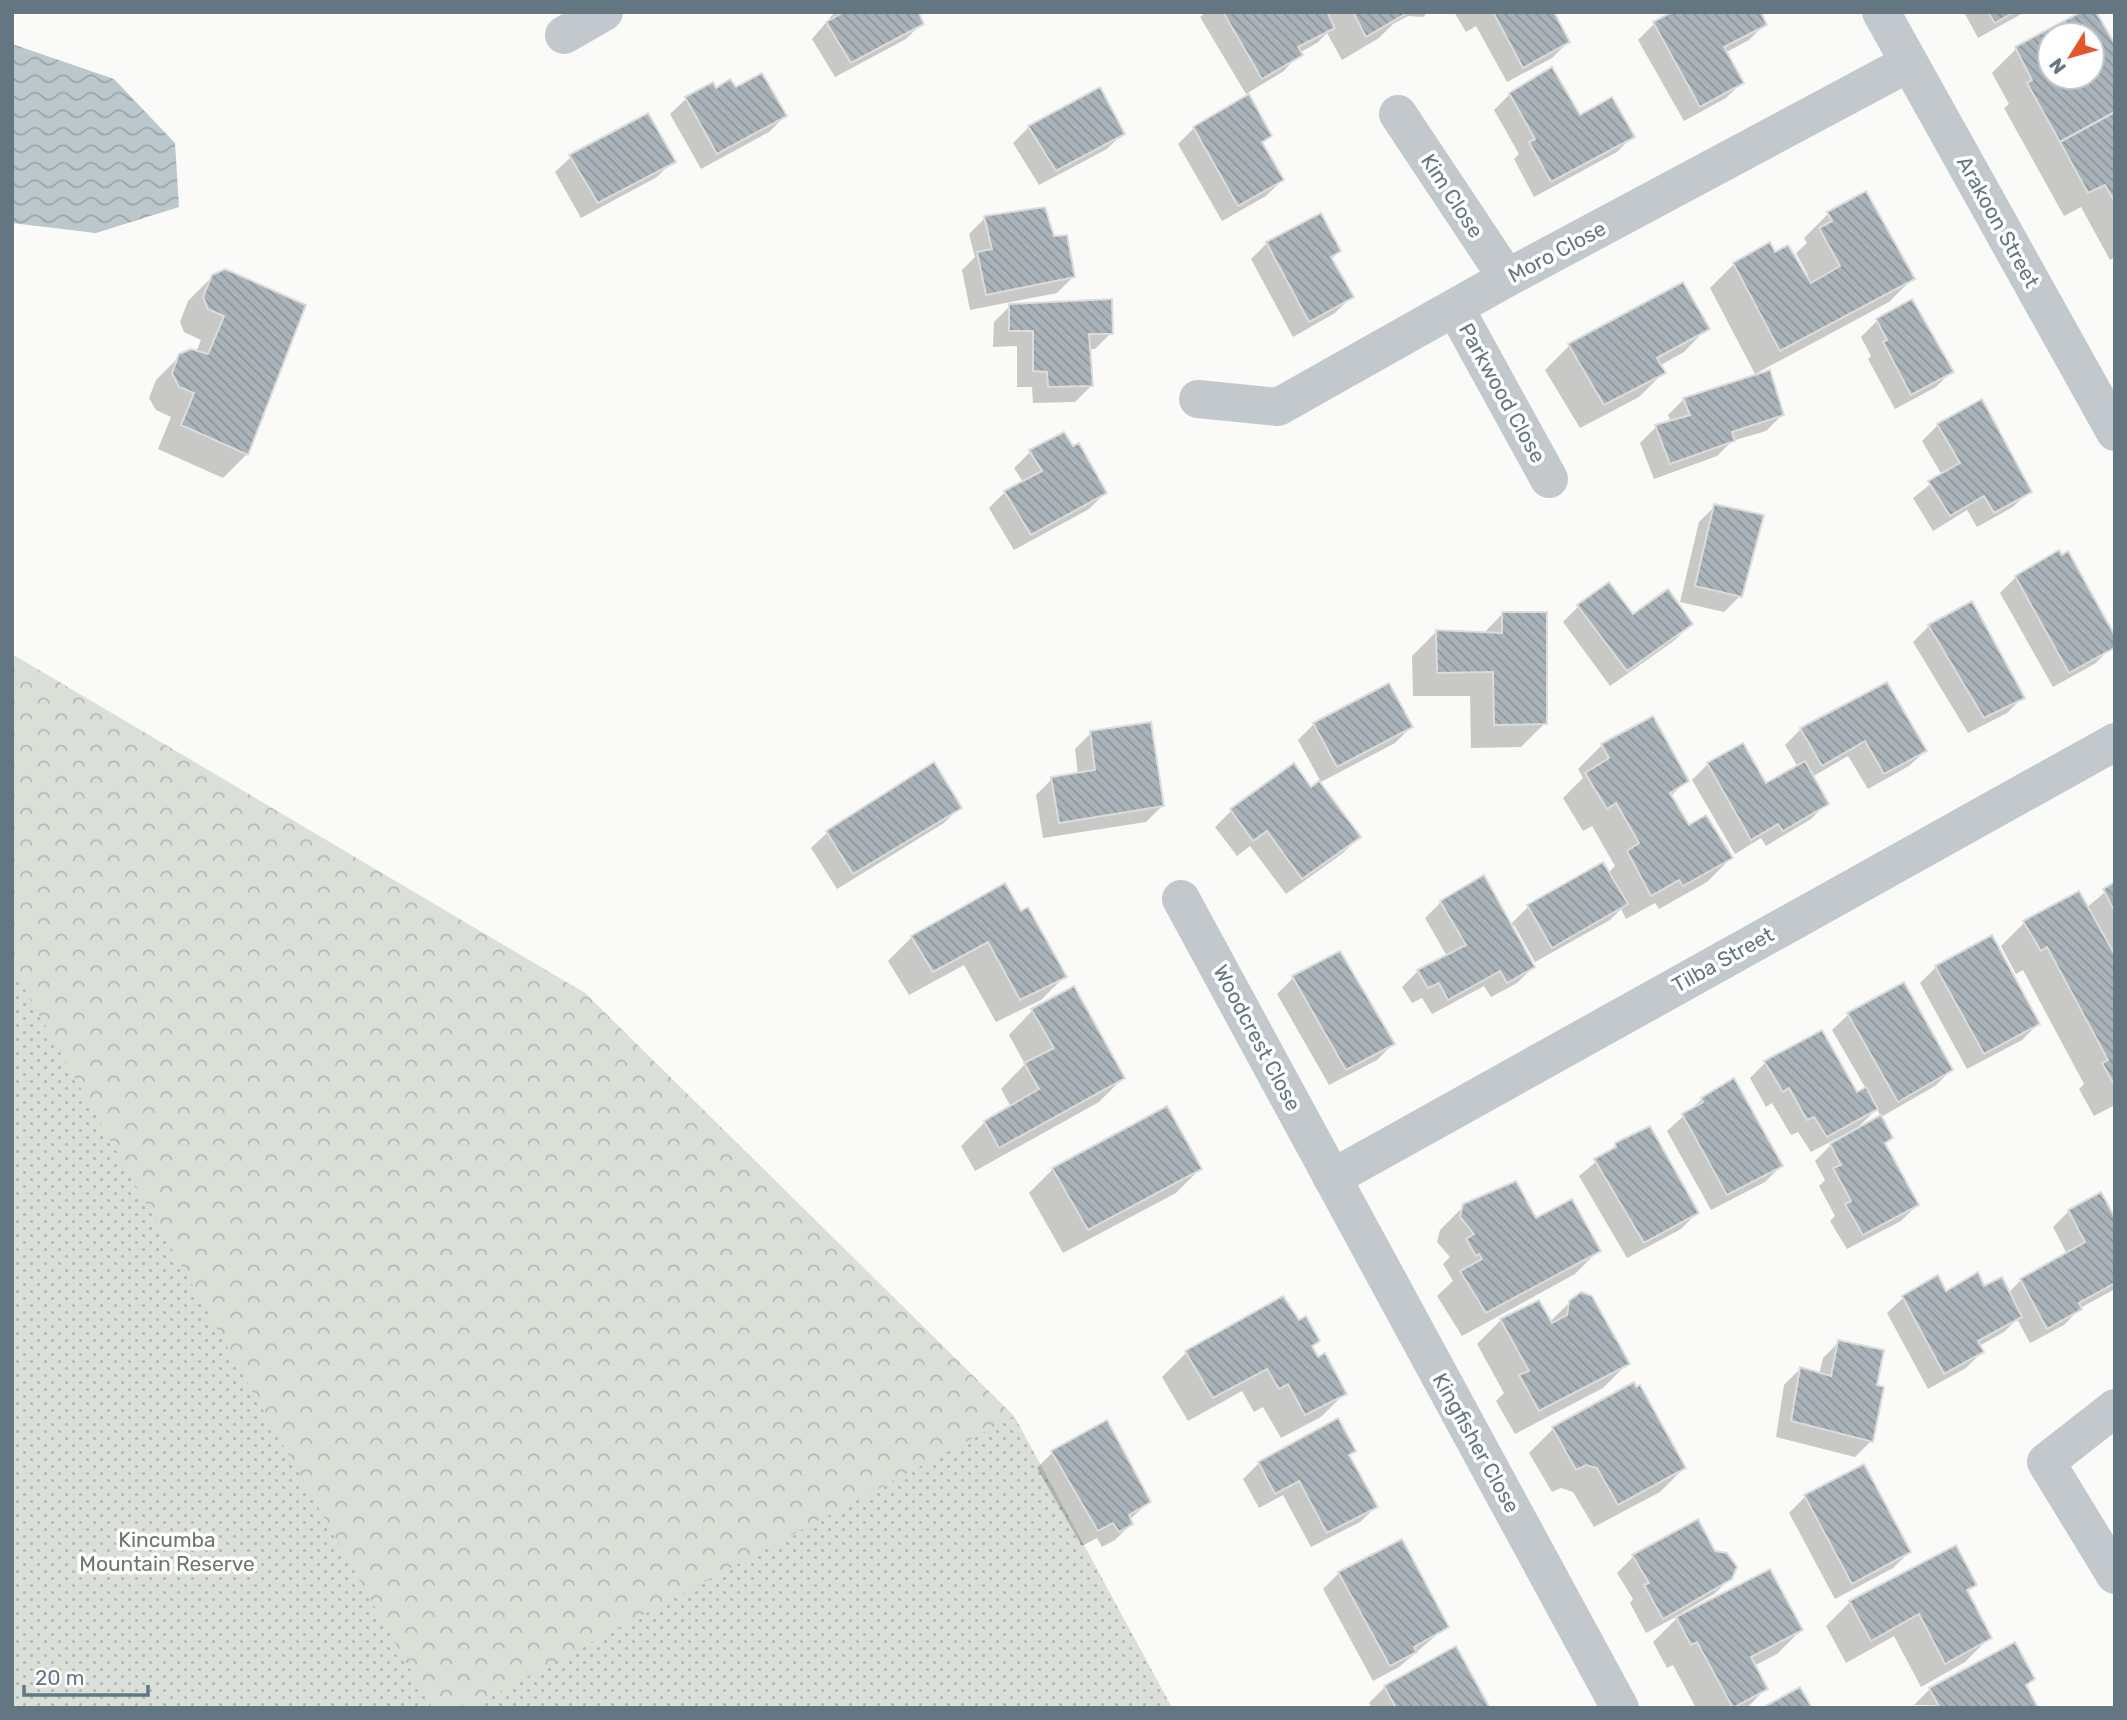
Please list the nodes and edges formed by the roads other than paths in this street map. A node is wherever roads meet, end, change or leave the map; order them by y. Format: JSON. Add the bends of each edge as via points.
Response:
{"nodes":[{"id":1,"x":604,"y":12,"type":"edge"},
{"id":2,"x":1881,"y":12,"type":"edge"},
{"id":3,"x":564,"y":35,"type":"dead end"},
{"id":4,"x":1909,"y":63,"type":"junction"},
{"id":5,"x":1398,"y":114,"type":"dead end"},
{"id":6,"x":1507,"y":278,"type":"junction"},
{"id":7,"x":1455,"y":308,"type":"junction"},
{"id":8,"x":1198,"y":399,"type":"dead end"},
{"id":9,"x":2115,"y":432,"type":"edge"},
{"id":10,"x":1549,"y":479,"type":"dead end"},
{"id":11,"x":2115,"y":742,"type":"edge"},
{"id":12,"x":1181,"y":899,"type":"dead end"},
{"id":13,"x":1332,"y":1178,"type":"junction"},
{"id":14,"x":2115,"y":1409,"type":"edge"},
{"id":15,"x":2115,"y":1575,"type":"edge"},
{"id":16,"x":1620,"y":1708,"type":"edge"}],
"edges":[{"from":1,"to":3,"type":"street"},
{"from":2,"to":4,"type":"street","name":"Arakoon Street"},
{"from":4,"to":6,"type":"street","name":"Moro Close"},
{"from":4,"to":9,"type":"street","name":"Arakoon Street"},
{"from":5,"to":6,"type":"street","name":"Kim Close"},
{"from":6,"to":7,"type":"street","name":"Moro Close"},
{"from":7,"to":8,"type":"street","name":"Moro Close","via":[[1278,407]]},
{"from":7,"to":10,"type":"street","name":"Parkwood Close"},
{"from":11,"to":13,"type":"street","name":"Tilba Street"},
{"from":12,"to":13,"type":"street","name":"Woodcrest Close"},
{"from":13,"to":16,"type":"street","name":"Kingfisher Close"},
{"from":14,"to":15,"type":"street","via":[[2046,1462]]}]}
